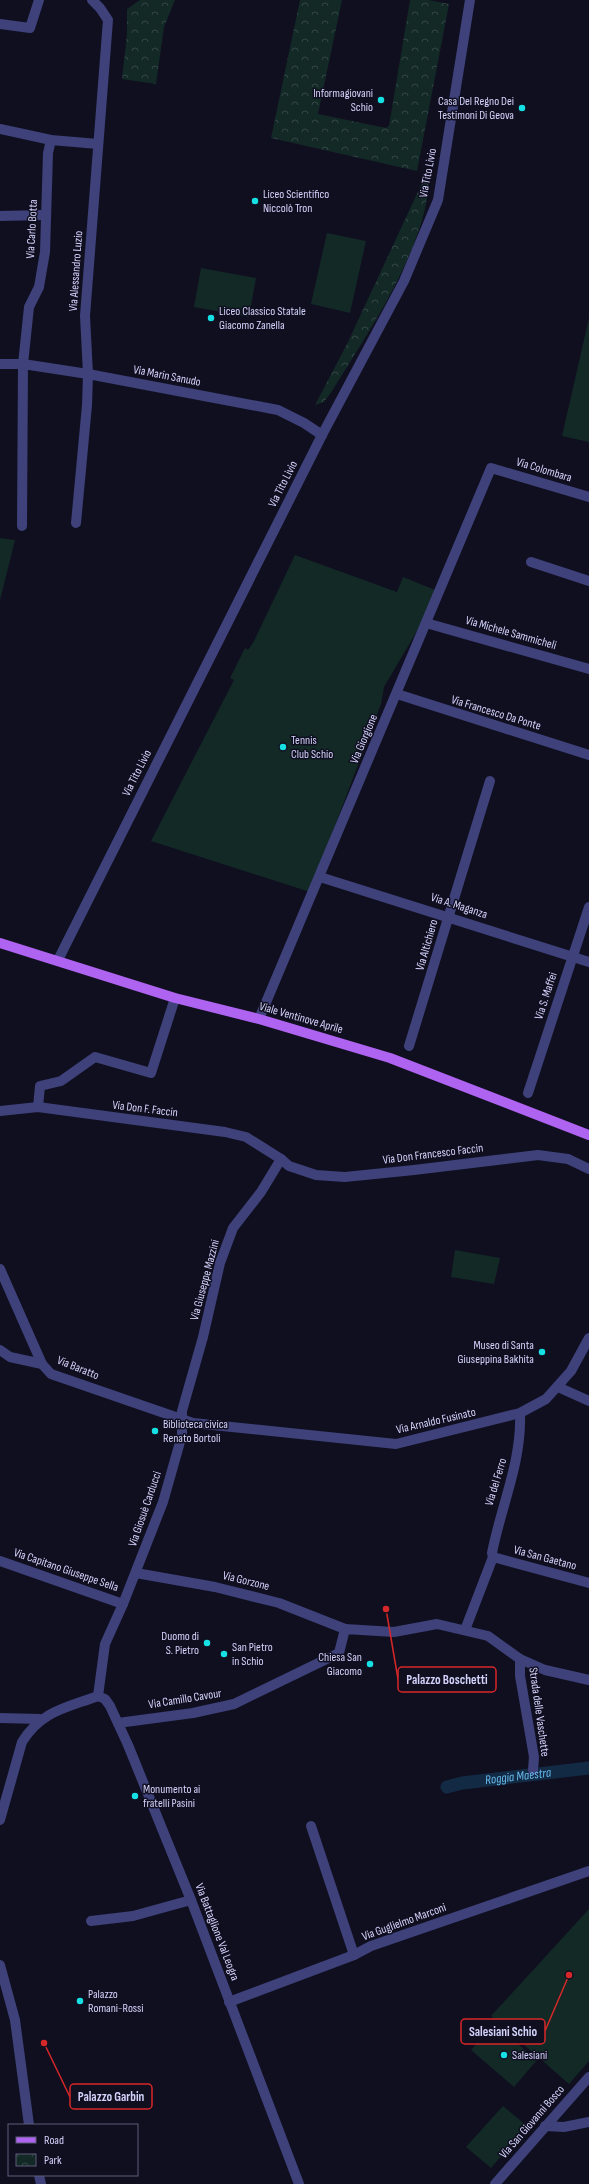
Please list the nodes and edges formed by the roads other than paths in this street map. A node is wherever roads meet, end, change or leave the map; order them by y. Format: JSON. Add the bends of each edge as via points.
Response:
{"nodes":[{"id":1,"x":39,"y":0,"type":"edge"},
{"id":2,"x":92,"y":0,"type":"edge"},
{"id":3,"x":470,"y":0,"type":"edge"},
{"id":4,"x":0,"y":24,"type":"edge"},
{"id":5,"x":0,"y":129,"type":"edge"},
{"id":6,"x":51,"y":140,"type":"junction"},
{"id":7,"x":98,"y":144,"type":"junction"},
{"id":8,"x":45,"y":215,"type":"junction"},
{"id":9,"x":0,"y":216,"type":"edge"},
{"id":10,"x":0,"y":364,"type":"edge"},
{"id":11,"x":23,"y":364,"type":"junction"},
{"id":12,"x":88,"y":374,"type":"junction"},
{"id":13,"x":322,"y":435,"type":"junction"},
{"id":14,"x":491,"y":468,"type":"joint"},
{"id":15,"x":589,"y":497,"type":"edge"},
{"id":16,"x":76,"y":523,"type":"dead end"},
{"id":17,"x":22,"y":526,"type":"dead end"},
{"id":18,"x":531,"y":562,"type":"dead end"},
{"id":19,"x":589,"y":581,"type":"edge"},
{"id":20,"x":426,"y":623,"type":"junction"},
{"id":21,"x":589,"y":668,"type":"edge"},
{"id":22,"x":396,"y":694,"type":"junction"},
{"id":23,"x":589,"y":755,"type":"edge"},
{"id":24,"x":490,"y":781,"type":"dead end"},
{"id":25,"x":320,"y":877,"type":"junction"},
{"id":26,"x":589,"y":907,"type":"edge"},
{"id":27,"x":449,"y":916,"type":"junction"},
{"id":28,"x":0,"y":942,"type":"edge"},
{"id":29,"x":572,"y":958,"type":"junction"},
{"id":30,"x":58,"y":960,"type":"junction"},
{"id":31,"x":589,"y":962,"type":"edge"},
{"id":32,"x":175,"y":998,"type":"junction"},
{"id":33,"x":259,"y":1019,"type":"junction"},
{"id":34,"x":409,"y":1046,"type":"dead end"},
{"id":35,"x":528,"y":1092,"type":"dead end"},
{"id":36,"x":38,"y":1107,"type":"junction"},
{"id":37,"x":0,"y":1111,"type":"edge"},
{"id":38,"x":589,"y":1135,"type":"edge"},
{"id":39,"x":281,"y":1159,"type":"junction"},
{"id":40,"x":589,"y":1169,"type":"edge"},
{"id":41,"x":0,"y":1269,"type":"edge"},
{"id":42,"x":589,"y":1338,"type":"edge"},
{"id":43,"x":0,"y":1350,"type":"edge"},
{"id":44,"x":42,"y":1364,"type":"junction"},
{"id":45,"x":558,"y":1387,"type":"junction"},
{"id":46,"x":589,"y":1402,"type":"edge"},
{"id":47,"x":520,"y":1413,"type":"junction"},
{"id":48,"x":181,"y":1420,"type":"junction"},
{"id":49,"x":493,"y":1556,"type":"junction"},
{"id":50,"x":0,"y":1561,"type":"edge"},
{"id":51,"x":136,"y":1573,"type":"junction"},
{"id":52,"x":589,"y":1583,"type":"edge"},
{"id":53,"x":123,"y":1604,"type":"junction"},
{"id":54,"x":345,"y":1629,"type":"junction"},
{"id":55,"x":465,"y":1630,"type":"junction"},
{"id":56,"x":520,"y":1659,"type":"junction"},
{"id":57,"x":589,"y":1680,"type":"edge"},
{"id":58,"x":98,"y":1696,"type":"junction"},
{"id":59,"x":0,"y":1718,"type":"edge"},
{"id":60,"x":40,"y":1719,"type":"junction"},
{"id":61,"x":118,"y":1723,"type":"junction"},
{"id":62,"x":533,"y":1770,"type":"dead end"},
{"id":63,"x":0,"y":1820,"type":"edge"},
{"id":64,"x":311,"y":1826,"type":"dead end"},
{"id":65,"x":589,"y":1871,"type":"edge"},
{"id":66,"x":191,"y":1900,"type":"junction"},
{"id":67,"x":91,"y":1921,"type":"dead end"},
{"id":68,"x":354,"y":1955,"type":"junction"},
{"id":69,"x":0,"y":1966,"type":"edge"},
{"id":70,"x":229,"y":2002,"type":"junction"},
{"id":71,"x":589,"y":2077,"type":"edge"},
{"id":72,"x":589,"y":2122,"type":"edge"},
{"id":73,"x":29,"y":2124,"type":"edge"},
{"id":74,"x":545,"y":2126,"type":"junction"},
{"id":75,"x":299,"y":2184,"type":"edge"},
{"id":76,"x":495,"y":2184,"type":"edge"}],
"edges":[{"from":1,"to":4,"type":"street","via":[[30,28]]},
{"from":2,"to":7,"type":"street","name":"Via Alessandro Luzio","via":[[108,20]]},
{"from":3,"to":13,"type":"street","name":"Via Tito Livio","via":[[438,200],[404,281]]},
{"from":5,"to":6,"type":"street"},
{"from":6,"to":7,"type":"street"},
{"from":6,"to":8,"type":"street","name":"Via Carlo Botta"},
{"from":7,"to":12,"type":"street","name":"Via Alessandro Luzio","via":[[86,316]]},
{"from":8,"to":9,"type":"street"},
{"from":8,"to":11,"type":"street","name":"Via Carlo Botta","via":[[45,252],[39,287],[28,307]]},
{"from":10,"to":11,"type":"street","name":"Via Marin Sanudo"},
{"from":11,"to":12,"type":"street","name":"Via Marin Sanudo"},
{"from":11,"to":17,"type":"street","name":"Via Carlo Botta"},
{"from":12,"to":13,"type":"street","name":"Via Marin Sanudo","via":[[278,410]]},
{"from":12,"to":16,"type":"street","name":"Via Alessandro Luzio"},
{"from":13,"to":30,"type":"street","name":"Via Tito Livio"},
{"from":14,"to":15,"type":"street","name":"Via Colombara"},
{"from":14,"to":20,"type":"street","name":"Via Giorgione"},
{"from":18,"to":19,"type":"street"},
{"from":20,"to":21,"type":"street","name":"Via Michele Sammicheli"},
{"from":20,"to":22,"type":"street","name":"Via Giorgione"},
{"from":22,"to":23,"type":"street","name":"Via Francesco Da Ponte"},
{"from":22,"to":25,"type":"street","name":"Via Giorgione"},
{"from":24,"to":27,"type":"street","name":"Via Altichiero"},
{"from":25,"to":27,"type":"street","name":"Via A. Maganza"},
{"from":25,"to":33,"type":"street","name":"Via Giorgione"},
{"from":26,"to":29,"type":"street","name":"Via S. Maffei"},
{"from":27,"to":29,"type":"street","name":"Via A. Maganza"},
{"from":27,"to":34,"type":"street","name":"Via Altichiero"},
{"from":28,"to":30,"type":"main road","name":"Viale Ventinove Aprile"},
{"from":29,"to":31,"type":"street","name":"Via A. Maganza"},
{"from":29,"to":35,"type":"street","name":"Via S. Maffei"},
{"from":30,"to":32,"type":"main road","name":"Viale Ventinove Aprile"},
{"from":32,"to":33,"type":"main road","name":"Viale Ventinove Aprile"},
{"from":32,"to":36,"type":"street","via":[[151,1073],[95,1057],[61,1081],[40,1086]]},
{"from":33,"to":38,"type":"main road","name":"Viale Ventinove Aprile","via":[[390,1058]]},
{"from":36,"to":37,"type":"street","name":"Via Don F. Faccin"},
{"from":36,"to":39,"type":"street","name":"Via Don F. Faccin","via":[[225,1132],[246,1137]]},
{"from":39,"to":40,"type":"street","name":"Via Don Francesco Faccin","via":[[300,1171],[345,1177],[538,1154],[568,1159]]},
{"from":39,"to":48,"type":"street","name":"Via Giuseppe Mazzini","via":[[261,1192],[233,1228],[220,1263]]},
{"from":41,"to":44,"type":"street","name":"Via Baratto"},
{"from":42,"to":45,"type":"street","name":"Via Arnaldo Fusinato","via":[[571,1371]]},
{"from":43,"to":44,"type":"street","via":[[10,1357]]},
{"from":44,"to":48,"type":"street","name":"Via Baratto","via":[[51,1374]]},
{"from":45,"to":46,"type":"street"},
{"from":45,"to":47,"type":"street","name":"Via Arnaldo Fusinato","via":[[546,1399]]},
{"from":47,"to":48,"type":"street","name":"Via Arnaldo Fusinato","via":[[396,1444]]},
{"from":47,"to":49,"type":"street","name":"Via del Ferro","via":[[516,1464],[496,1527]]},
{"from":48,"to":51,"type":"street","name":"Via Giosuè Carducci","via":[[182,1435],[163,1502]]},
{"from":49,"to":52,"type":"street","name":"Via San Gaetano"},
{"from":49,"to":55,"type":"street","name":"Via del Ferro"},
{"from":50,"to":53,"type":"street","name":"Via Capitano Giuseppe Sella"},
{"from":51,"to":53,"type":"street","name":"Via Giosuè Carducci"},
{"from":51,"to":54,"type":"street","name":"Via Gorzone","via":[[215,1587],[279,1603]]},
{"from":53,"to":58,"type":"street","name":"Via Giosuè Carducci","via":[[105,1644]]},
{"from":54,"to":55,"type":"street","via":[[394,1632],[437,1624]]},
{"from":54,"to":61,"type":"street","name":"Via Camillo Cavour","via":[[339,1653],[234,1704],[193,1713]]},
{"from":55,"to":56,"type":"street","via":[[488,1636]]},
{"from":56,"to":57,"type":"street","via":[[545,1670]]},
{"from":56,"to":62,"type":"street","name":"Strada delle Vaschette","via":[[520,1676],[534,1757]]},
{"from":58,"to":60,"type":"street"},
{"from":58,"to":61,"type":"street","name":"Via Battaglione Val Leogra","via":[[105,1699]]},
{"from":59,"to":60,"type":"street"},
{"from":60,"to":63,"type":"street","via":[[22,1742]]},
{"from":61,"to":66,"type":"street","name":"Via Battaglione Val Leogra"},
{"from":64,"to":68,"type":"street"},
{"from":65,"to":68,"type":"street","name":"Via Guglielmo Marconi","via":[[371,1946]]},
{"from":66,"to":67,"type":"street","via":[[133,1916]]},
{"from":66,"to":70,"type":"street","name":"Via Battaglione Val Leogra"},
{"from":68,"to":70,"type":"street","name":"Via Guglielmo Marconi"},
{"from":69,"to":73,"type":"street","via":[[15,2020]]},
{"from":70,"to":75,"type":"street","name":"Via Battaglione Val Leogra"},
{"from":71,"to":74,"type":"street","name":"Via San Giovanni Bosco"},
{"from":72,"to":74,"type":"street","via":[[564,2127]]},
{"from":74,"to":76,"type":"street","name":"Via San Giovanni Bosco"}]}
